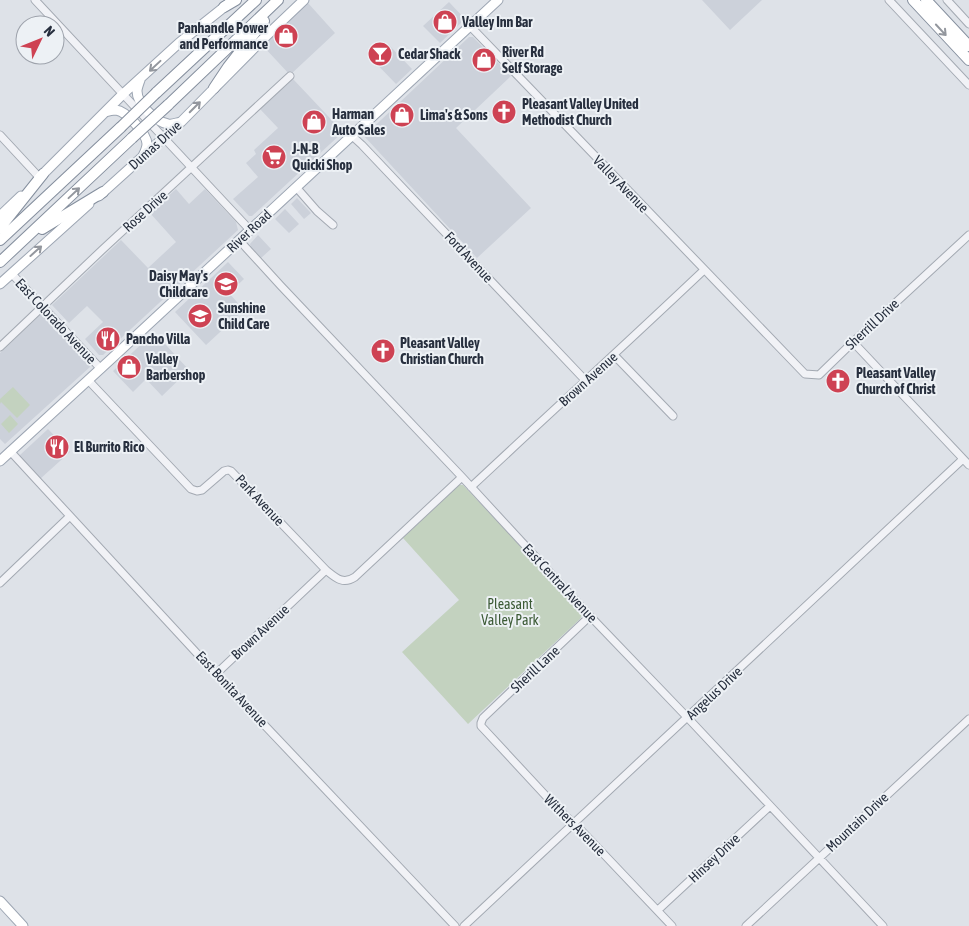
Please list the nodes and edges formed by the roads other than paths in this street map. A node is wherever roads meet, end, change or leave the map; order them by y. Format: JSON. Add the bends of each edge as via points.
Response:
{"nodes":[{"id":1,"x":35,"y":0,"type":"edge"},
{"id":2,"x":236,"y":0,"type":"edge"},
{"id":3,"x":256,"y":0,"type":"edge"},
{"id":4,"x":280,"y":0,"type":"edge"},
{"id":5,"x":304,"y":0,"type":"edge"},
{"id":6,"x":498,"y":0,"type":"edge"},
{"id":7,"x":889,"y":0,"type":"edge"},
{"id":8,"x":913,"y":0,"type":"edge"},
{"id":9,"x":926,"y":0,"type":"edge"},
{"id":10,"x":947,"y":0,"type":"edge"},
{"id":11,"x":228,"y":4,"type":"edge"},
{"id":12,"x":969,"y":24,"type":"edge"},
{"id":13,"x":470,"y":26,"type":"junction"},
{"id":14,"x":968,"y":53,"type":"edge"},
{"id":15,"x":290,"y":76,"type":"dead end"},
{"id":16,"x":140,"y":80,"type":"junction"},
{"id":17,"x":969,"y":85,"type":"edge"},
{"id":18,"x":214,"y":88,"type":"junction"},
{"id":19,"x":123,"y":94,"type":"junction"},
{"id":20,"x":104,"y":113,"type":"junction"},
{"id":21,"x":181,"y":122,"type":"junction"},
{"id":22,"x":0,"y":135,"type":"edge"},
{"id":23,"x":352,"y":135,"type":"junction"},
{"id":24,"x":164,"y":138,"type":"junction"},
{"id":25,"x":143,"y":156,"type":"junction"},
{"id":26,"x":192,"y":167,"type":"junction"},
{"id":27,"x":41,"y":176,"type":"junction"},
{"id":28,"x":296,"y":187,"type":"junction"},
{"id":29,"x":102,"y":192,"type":"junction"},
{"id":30,"x":0,"y":216,"type":"edge"},
{"id":31,"x":333,"y":225,"type":"dead end"},
{"id":32,"x":0,"y":228,"type":"edge"},
{"id":33,"x":250,"y":230,"type":"junction"},
{"id":34,"x":969,"y":235,"type":"edge"},
{"id":35,"x":0,"y":240,"type":"edge"},
{"id":36,"x":239,"y":240,"type":"junction"},
{"id":37,"x":0,"y":263,"type":"edge"},
{"id":38,"x":704,"y":270,"type":"junction"},
{"id":39,"x":12,"y":274,"type":"junction"},
{"id":40,"x":0,"y":284,"type":"edge"},
{"id":41,"x":42,"y":307,"type":"junction"},
{"id":42,"x":774,"y":342,"type":"joint"},
{"id":43,"x":853,"y":342,"type":"junction"},
{"id":44,"x":0,"y":347,"type":"edge"},
{"id":45,"x":614,"y":355,"type":"junction"},
{"id":46,"x":101,"y":369,"type":"junction"},
{"id":47,"x":88,"y":380,"type":"junction"},
{"id":48,"x":586,"y":380,"type":"junction"},
{"id":49,"x":673,"y":416,"type":"dead end"},
{"id":50,"x":10,"y":451,"type":"junction"},
{"id":51,"x":963,"y":459,"type":"junction"},
{"id":52,"x":0,"y":461,"type":"edge"},
{"id":53,"x":969,"y":465,"type":"edge"},
{"id":54,"x":462,"y":476,"type":"junction"},
{"id":55,"x":471,"y":487,"type":"junction"},
{"id":56,"x":70,"y":516,"type":"junction"},
{"id":57,"x":326,"y":570,"type":"junction"},
{"id":58,"x":0,"y":583,"type":"edge"},
{"id":59,"x":590,"y":616,"type":"junction"},
{"id":60,"x":216,"y":674,"type":"junction"},
{"id":61,"x":687,"y":717,"type":"junction"},
{"id":62,"x":969,"y":719,"type":"edge"},
{"id":63,"x":481,"y":723,"type":"joint"},
{"id":64,"x":770,"y":806,"type":"junction"},
{"id":65,"x":574,"y":823,"type":"junction"},
{"id":66,"x":819,"y":857,"type":"junction"},
{"id":67,"x":0,"y":901,"type":"edge"},
{"id":68,"x":658,"y":910,"type":"junction"},
{"id":69,"x":23,"y":926,"type":"edge"},
{"id":70,"x":455,"y":926,"type":"edge"},
{"id":71,"x":464,"y":926,"type":"edge"},
{"id":72,"x":672,"y":926,"type":"edge"},
{"id":73,"x":746,"y":926,"type":"edge"},
{"id":74,"x":883,"y":926,"type":"edge"}],
"edges":[{"from":1,"to":19,"type":"street"},
{"from":2,"to":11,"type":"highway"},
{"from":3,"to":35,"type":"highway","bridge":true},
{"from":4,"to":18,"type":"highway"},
{"from":37,"to":4,"type":"highway","one_way":true,"bridge":true},
{"from":5,"to":18,"type":"main road","name":"Dumas Drive"},
{"from":6,"to":13,"type":"main road","name":"River Road"},
{"from":7,"to":17,"type":"street"},
{"from":8,"to":14,"type":"highway","one_way":true},
{"from":9,"to":14,"type":"highway"},
{"from":10,"to":12,"type":"street"},
{"from":11,"to":16,"type":"main road","one_way":true,"via":[[179,43]]},
{"from":13,"to":23,"type":"main road","name":"River Road"},
{"from":13,"to":38,"type":"street","name":"Valley Avenue"},
{"from":15,"to":26,"type":"street","name":"Rose Drive"},
{"from":16,"to":19,"type":"main road"},
{"from":16,"to":21,"type":"main road","via":[[139,102],[161,122],[170,125]]},
{"from":21,"to":18,"type":"main road","name":"Dumas Drive","one_way":true},
{"from":19,"to":20,"type":"main road"},
{"from":19,"to":24,"type":"street"},
{"from":20,"to":25,"type":"main road","via":[[118,110],[138,126],[147,145]]},
{"from":20,"to":27,"type":"main road"},
{"from":21,"to":24,"type":"main road","name":"Dumas Drive"},
{"from":22,"to":27,"type":"street"},
{"from":23,"to":28,"type":"main road","name":"River Road"},
{"from":23,"to":48,"type":"street","name":"Ford Avenue"},
{"from":24,"to":25,"type":"main road","name":"Dumas Drive"},
{"from":24,"to":26,"type":"street"},
{"from":25,"to":29,"type":"main road","name":"Dumas Drive"},
{"from":26,"to":33,"type":"street"},
{"from":26,"to":41,"type":"street","name":"Rose Drive"},
{"from":27,"to":30,"type":"main road"},
{"from":27,"to":32,"type":"highway"},
{"from":28,"to":31,"type":"street"},
{"from":28,"to":33,"type":"main road","name":"River Road"},
{"from":29,"to":37,"type":"highway","via":[[46,226]]},
{"from":39,"to":29,"type":"main road","name":"Dumas Drive","one_way":true},
{"from":33,"to":36,"type":"main road","name":"River Road"},
{"from":34,"to":43,"type":"street","name":"Sherrill Drive"},
{"from":36,"to":46,"type":"main road","name":"River Road"},
{"from":36,"to":54,"type":"street","name":"East Central Avenue"},
{"from":38,"to":42,"type":"street","name":"Valley Avenue"},
{"from":38,"to":45,"type":"street","name":"Brown Avenue"},
{"from":39,"to":40,"type":"main road","name":"Dumas Drive"},
{"from":39,"to":41,"type":"street","name":"East Colorado Avenue"},
{"from":41,"to":44,"type":"street","name":"Rose Drive"},
{"from":41,"to":46,"type":"street","name":"East Colorado Avenue"},
{"from":42,"to":43,"type":"street","name":"Sherrill Drive","via":[[805,374],[819,375]]},
{"from":43,"to":51,"type":"street"},
{"from":45,"to":48,"type":"street","name":"Brown Avenue"},
{"from":45,"to":49,"type":"street"},
{"from":46,"to":47,"type":"main road","name":"River Road"},
{"from":47,"to":50,"type":"main road","name":"River Road"},
{"from":47,"to":57,"type":"street","name":"Park Avenue","via":[[191,489],[201,490],[224,471],[232,471]]},
{"from":48,"to":55,"type":"street","name":"Brown Avenue"},
{"from":50,"to":52,"type":"main road","name":"River Road"},
{"from":50,"to":56,"type":"street","name":"East Bonita Avenue"},
{"from":51,"to":53,"type":"street"},
{"from":51,"to":61,"type":"street","name":"Angelus Drive"},
{"from":54,"to":55,"type":"street","name":"East Central Avenue"},
{"from":54,"to":57,"type":"street","name":"Park Avenue","via":[[355,577],[340,580]]},
{"from":55,"to":59,"type":"street","name":"East Central Avenue"},
{"from":56,"to":58,"type":"street"},
{"from":56,"to":60,"type":"street","name":"East Bonita Avenue"},
{"from":57,"to":60,"type":"street","name":"Brown Avenue"},
{"from":59,"to":61,"type":"street","name":"East Central Avenue"},
{"from":59,"to":63,"type":"street","name":"Sherill Lane"},
{"from":60,"to":70,"type":"street","name":"East Bonita Avenue"},
{"from":61,"to":64,"type":"street","name":"East Central Avenue"},
{"from":61,"to":65,"type":"street","name":"Angelus Drive"},
{"from":62,"to":66,"type":"street","name":"Mountain Drive"},
{"from":63,"to":65,"type":"street","name":"Withers Avenue","via":[[483,729]]},
{"from":64,"to":66,"type":"street","name":"East Central Avenue"},
{"from":64,"to":68,"type":"street","name":"Hinsey Drive"},
{"from":65,"to":68,"type":"street","name":"Withers Avenue"},
{"from":65,"to":71,"type":"street","name":"Angelus Drive"},
{"from":66,"to":73,"type":"street","name":"Mountain Drive"},
{"from":66,"to":74,"type":"street","name":"East Central Avenue"},
{"from":67,"to":69,"type":"main road"},
{"from":68,"to":72,"type":"street","name":"Withers Avenue"}]}
